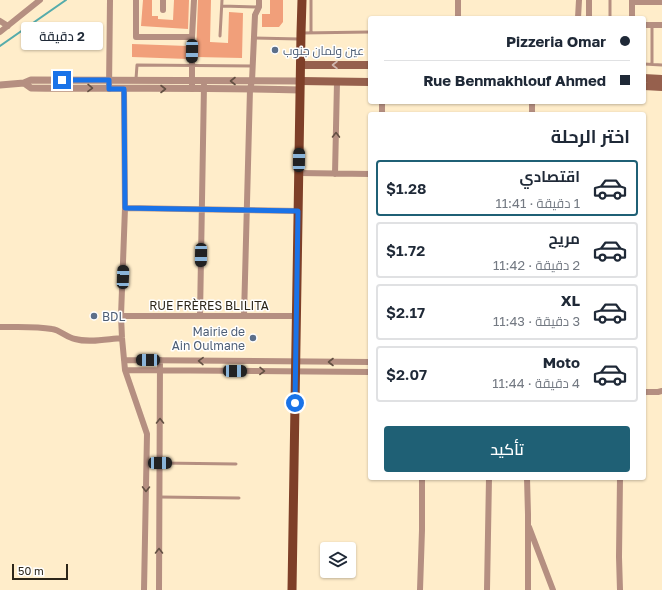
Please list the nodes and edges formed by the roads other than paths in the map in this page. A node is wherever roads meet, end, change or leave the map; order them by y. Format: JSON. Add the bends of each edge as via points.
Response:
{"nodes":[{"id":1,"x":40,"y":0,"type":"edge"},
{"id":2,"x":110,"y":0,"type":"edge"},
{"id":3,"x":136,"y":0,"type":"edge"},
{"id":4,"x":163,"y":0,"type":"edge"},
{"id":5,"x":194,"y":0,"type":"edge"},
{"id":6,"x":222,"y":0,"type":"edge"},
{"id":7,"x":259,"y":0,"type":"edge"},
{"id":8,"x":302,"y":0,"type":"edge"},
{"id":9,"x":311,"y":0,"type":"edge"},
{"id":10,"x":458,"y":0,"type":"edge"},
{"id":11,"x":579,"y":0,"type":"edge"},
{"id":12,"x":589,"y":0,"type":"edge"},
{"id":13,"x":610,"y":0,"type":"edge"},
{"id":14,"x":632,"y":1,"type":"edge"},
{"id":15,"x":662,"y":2,"type":"edge"},
{"id":16,"x":222,"y":6,"type":"junction"},
{"id":17,"x":259,"y":7,"type":"junction"},
{"id":18,"x":163,"y":10,"type":"dead end"},
{"id":19,"x":458,"y":16,"type":"edge"},
{"id":20,"x":578,"y":16,"type":"edge"},
{"id":21,"x":589,"y":16,"type":"edge"},
{"id":22,"x":610,"y":16,"type":"edge"},
{"id":23,"x":632,"y":16,"type":"edge"},
{"id":24,"x":0,"y":21,"type":"edge"},
{"id":25,"x":646,"y":25,"type":"edge"},
{"id":26,"x":652,"y":25,"type":"junction"},
{"id":27,"x":662,"y":25,"type":"edge"},
{"id":28,"x":8,"y":26,"type":"junction"},
{"id":29,"x":0,"y":32,"type":"edge"},
{"id":30,"x":368,"y":32,"type":"edge"},
{"id":31,"x":311,"y":33,"type":"junction"},
{"id":32,"x":220,"y":36,"type":"dead end"},
{"id":33,"x":300,"y":36,"type":"junction"},
{"id":34,"x":192,"y":37,"type":"junction"},
{"id":35,"x":254,"y":38,"type":"junction"},
{"id":36,"x":646,"y":64,"type":"edge"},
{"id":37,"x":652,"y":64,"type":"junction"},
{"id":38,"x":192,"y":65,"type":"junction"},
{"id":39,"x":300,"y":65,"type":"junction"},
{"id":40,"x":368,"y":65,"type":"edge"},
{"id":41,"x":662,"y":65,"type":"edge"},
{"id":42,"x":253,"y":66,"type":"junction"},
{"id":43,"x":646,"y":78,"type":"edge"},
{"id":44,"x":662,"y":79,"type":"edge"},
{"id":45,"x":109,"y":80,"type":"junction"},
{"id":46,"x":136,"y":80,"type":"junction"},
{"id":47,"x":192,"y":81,"type":"junction"},
{"id":48,"x":204,"y":81,"type":"junction"},
{"id":49,"x":252,"y":81,"type":"junction"},
{"id":50,"x":337,"y":82,"type":"junction"},
{"id":51,"x":368,"y":82,"type":"edge"},
{"id":52,"x":24,"y":83,"type":"junction"},
{"id":53,"x":0,"y":85,"type":"edge"},
{"id":54,"x":300,"y":86,"type":"junction"},
{"id":55,"x":646,"y":86,"type":"edge"},
{"id":56,"x":662,"y":87,"type":"edge"},
{"id":57,"x":109,"y":89,"type":"junction"},
{"id":58,"x":124,"y":89,"type":"junction"},
{"id":59,"x":192,"y":89,"type":"junction"},
{"id":60,"x":204,"y":89,"type":"junction"},
{"id":61,"x":250,"y":89,"type":"junction"},
{"id":62,"x":299,"y":173,"type":"junction"},
{"id":63,"x":335,"y":174,"type":"junction"},
{"id":64,"x":368,"y":174,"type":"edge"},
{"id":65,"x":125,"y":208,"type":"junction"},
{"id":66,"x":202,"y":209,"type":"junction"},
{"id":67,"x":246,"y":210,"type":"junction"},
{"id":68,"x":298,"y":211,"type":"junction"},
{"id":69,"x":121,"y":316,"type":"junction"},
{"id":70,"x":200,"y":316,"type":"junction"},
{"id":71,"x":244,"y":316,"type":"junction"},
{"id":72,"x":296,"y":316,"type":"junction"},
{"id":73,"x":2,"y":326,"type":"dead end"},
{"id":74,"x":122,"y":338,"type":"junction"},
{"id":75,"x":124,"y":360,"type":"junction"},
{"id":76,"x":160,"y":360,"type":"junction"},
{"id":77,"x":296,"y":362,"type":"junction"},
{"id":78,"x":368,"y":362,"type":"edge"},
{"id":79,"x":125,"y":370,"type":"junction"},
{"id":80,"x":160,"y":370,"type":"junction"},
{"id":81,"x":295,"y":372,"type":"junction"},
{"id":82,"x":368,"y":372,"type":"edge"},
{"id":83,"x":662,"y":391,"type":"edge"},
{"id":84,"x":646,"y":392,"type":"edge"},
{"id":85,"x":160,"y":463,"type":"junction"},
{"id":86,"x":236,"y":464,"type":"dead end"},
{"id":87,"x":422,"y":480,"type":"edge"},
{"id":88,"x":489,"y":480,"type":"edge"},
{"id":89,"x":527,"y":480,"type":"edge"},
{"id":90,"x":620,"y":480,"type":"edge"},
{"id":91,"x":159,"y":497,"type":"junction"},
{"id":92,"x":239,"y":498,"type":"dead end"},
{"id":93,"x":528,"y":523,"type":"junction"},
{"id":94,"x":144,"y":590,"type":"edge"},
{"id":95,"x":159,"y":590,"type":"edge"},
{"id":96,"x":292,"y":590,"type":"edge"},
{"id":97,"x":420,"y":590,"type":"edge"},
{"id":98,"x":487,"y":590,"type":"edge"},
{"id":99,"x":528,"y":590,"type":"edge"},
{"id":100,"x":553,"y":590,"type":"edge"},
{"id":101,"x":620,"y":590,"type":"edge"}],
"edges":[{"from":1,"to":28,"type":"street"},
{"from":2,"to":45,"type":"street"},
{"from":3,"to":34,"type":"street","via":[[136,37]]},
{"from":4,"to":18,"type":"street"},
{"from":5,"to":34,"type":"street"},
{"from":6,"to":16,"type":"lane"},
{"from":7,"to":17,"type":"street"},
{"from":8,"to":33,"type":"main road"},
{"from":9,"to":31,"type":"lane"},
{"from":10,"to":19,"type":"street"},
{"from":11,"to":20,"type":"street"},
{"from":12,"to":21,"type":"street"},
{"from":13,"to":22,"type":"lane"},
{"from":14,"to":15,"type":"street"},
{"from":14,"to":23,"type":"street"},
{"from":16,"to":17,"type":"lane"},
{"from":16,"to":32,"type":"lane"},
{"from":17,"to":35,"type":"street","via":[[255,15]]},
{"from":24,"to":28,"type":"street"},
{"from":25,"to":26,"type":"street"},
{"from":26,"to":27,"type":"street"},
{"from":26,"to":37,"type":"lane"},
{"from":28,"to":29,"type":"street"},
{"from":30,"to":31,"type":"lane"},
{"from":31,"to":33,"type":"lane"},
{"from":33,"to":35,"type":"lane"},
{"from":33,"to":39,"type":"main road"},
{"from":34,"to":38,"type":"street"},
{"from":35,"to":42,"type":"street"},
{"from":36,"to":37,"type":"lane"},
{"from":37,"to":41,"type":"lane"},
{"from":38,"to":42,"type":"lane"},
{"from":38,"to":46,"type":"lane","via":[[137,65]]},
{"from":38,"to":47,"type":"street"},
{"from":40,"to":39,"type":"main road","one_way":true},
{"from":39,"to":54,"type":"main road"},
{"from":42,"to":49,"type":"street"},
{"from":43,"to":44,"type":"main road"},
{"from":45,"to":46,"type":"street"},
{"from":45,"to":52,"type":"street","via":[[31,80]]},
{"from":45,"to":57,"type":"street"},
{"from":46,"to":47,"type":"street"},
{"from":47,"to":48,"type":"street"},
{"from":47,"to":59,"type":"street"},
{"from":49,"to":48,"type":"street","one_way":true},
{"from":48,"to":60,"type":"street"},
{"from":49,"to":54,"type":"street"},
{"from":49,"to":61,"type":"street"},
{"from":50,"to":51,"type":"main road"},
{"from":50,"to":54,"type":"main road"},
{"from":63,"to":50,"type":"street","one_way":true},
{"from":52,"to":53,"type":"street"},
{"from":52,"to":57,"type":"street","one_way":true,"via":[[31,88]]},
{"from":54,"to":61,"type":"street"},
{"from":54,"to":62,"type":"main road"},
{"from":55,"to":56,"type":"main road"},
{"from":57,"to":58,"type":"street"},
{"from":58,"to":59,"type":"street","one_way":true},
{"from":58,"to":65,"type":"street"},
{"from":59,"to":60,"type":"street"},
{"from":60,"to":61,"type":"street"},
{"from":60,"to":66,"type":"street"},
{"from":61,"to":67,"type":"street"},
{"from":62,"to":63,"type":"street"},
{"from":62,"to":68,"type":"main road"},
{"from":63,"to":64,"type":"street"},
{"from":65,"to":66,"type":"street"},
{"from":65,"to":69,"type":"street"},
{"from":66,"to":67,"type":"street"},
{"from":66,"to":70,"type":"street"},
{"from":67,"to":68,"type":"street"},
{"from":67,"to":71,"type":"street"},
{"from":68,"to":72,"type":"main road"},
{"from":69,"to":70,"type":"street","name":"RUE FRÈRES BLILITA"},
{"from":69,"to":74,"type":"street"},
{"from":70,"to":71,"type":"street","name":"RUE FRÈRES BLILITA"},
{"from":71,"to":72,"type":"street","name":"RUE FRÈRES BLILITA"},
{"from":72,"to":77,"type":"main road"},
{"from":73,"to":74,"type":"street","via":[[58,330],[66,336],[89,341]]},
{"from":74,"to":75,"type":"street"},
{"from":75,"to":76,"type":"street"},
{"from":75,"to":79,"type":"street"},
{"from":77,"to":76,"type":"street","one_way":true},
{"from":76,"to":80,"type":"street"},
{"from":78,"to":77,"type":"street","one_way":true},
{"from":77,"to":81,"type":"main road"},
{"from":79,"to":80,"type":"street"},
{"from":79,"to":94,"type":"street","one_way":true,"via":[[147,434]]},
{"from":80,"to":81,"type":"street","one_way":true},
{"from":85,"to":80,"type":"street","one_way":true},
{"from":81,"to":82,"type":"street"},
{"from":81,"to":96,"type":"main road"},
{"from":83,"to":84,"type":"street"},
{"from":85,"to":86,"type":"lane"},
{"from":85,"to":91,"type":"street"},
{"from":87,"to":97,"type":"street"},
{"from":88,"to":98,"type":"street"},
{"from":89,"to":93,"type":"street"},
{"from":90,"to":101,"type":"street"},
{"from":91,"to":92,"type":"lane"},
{"from":95,"to":91,"type":"street","one_way":true},
{"from":93,"to":99,"type":"street"},
{"from":93,"to":100,"type":"street"}]}
